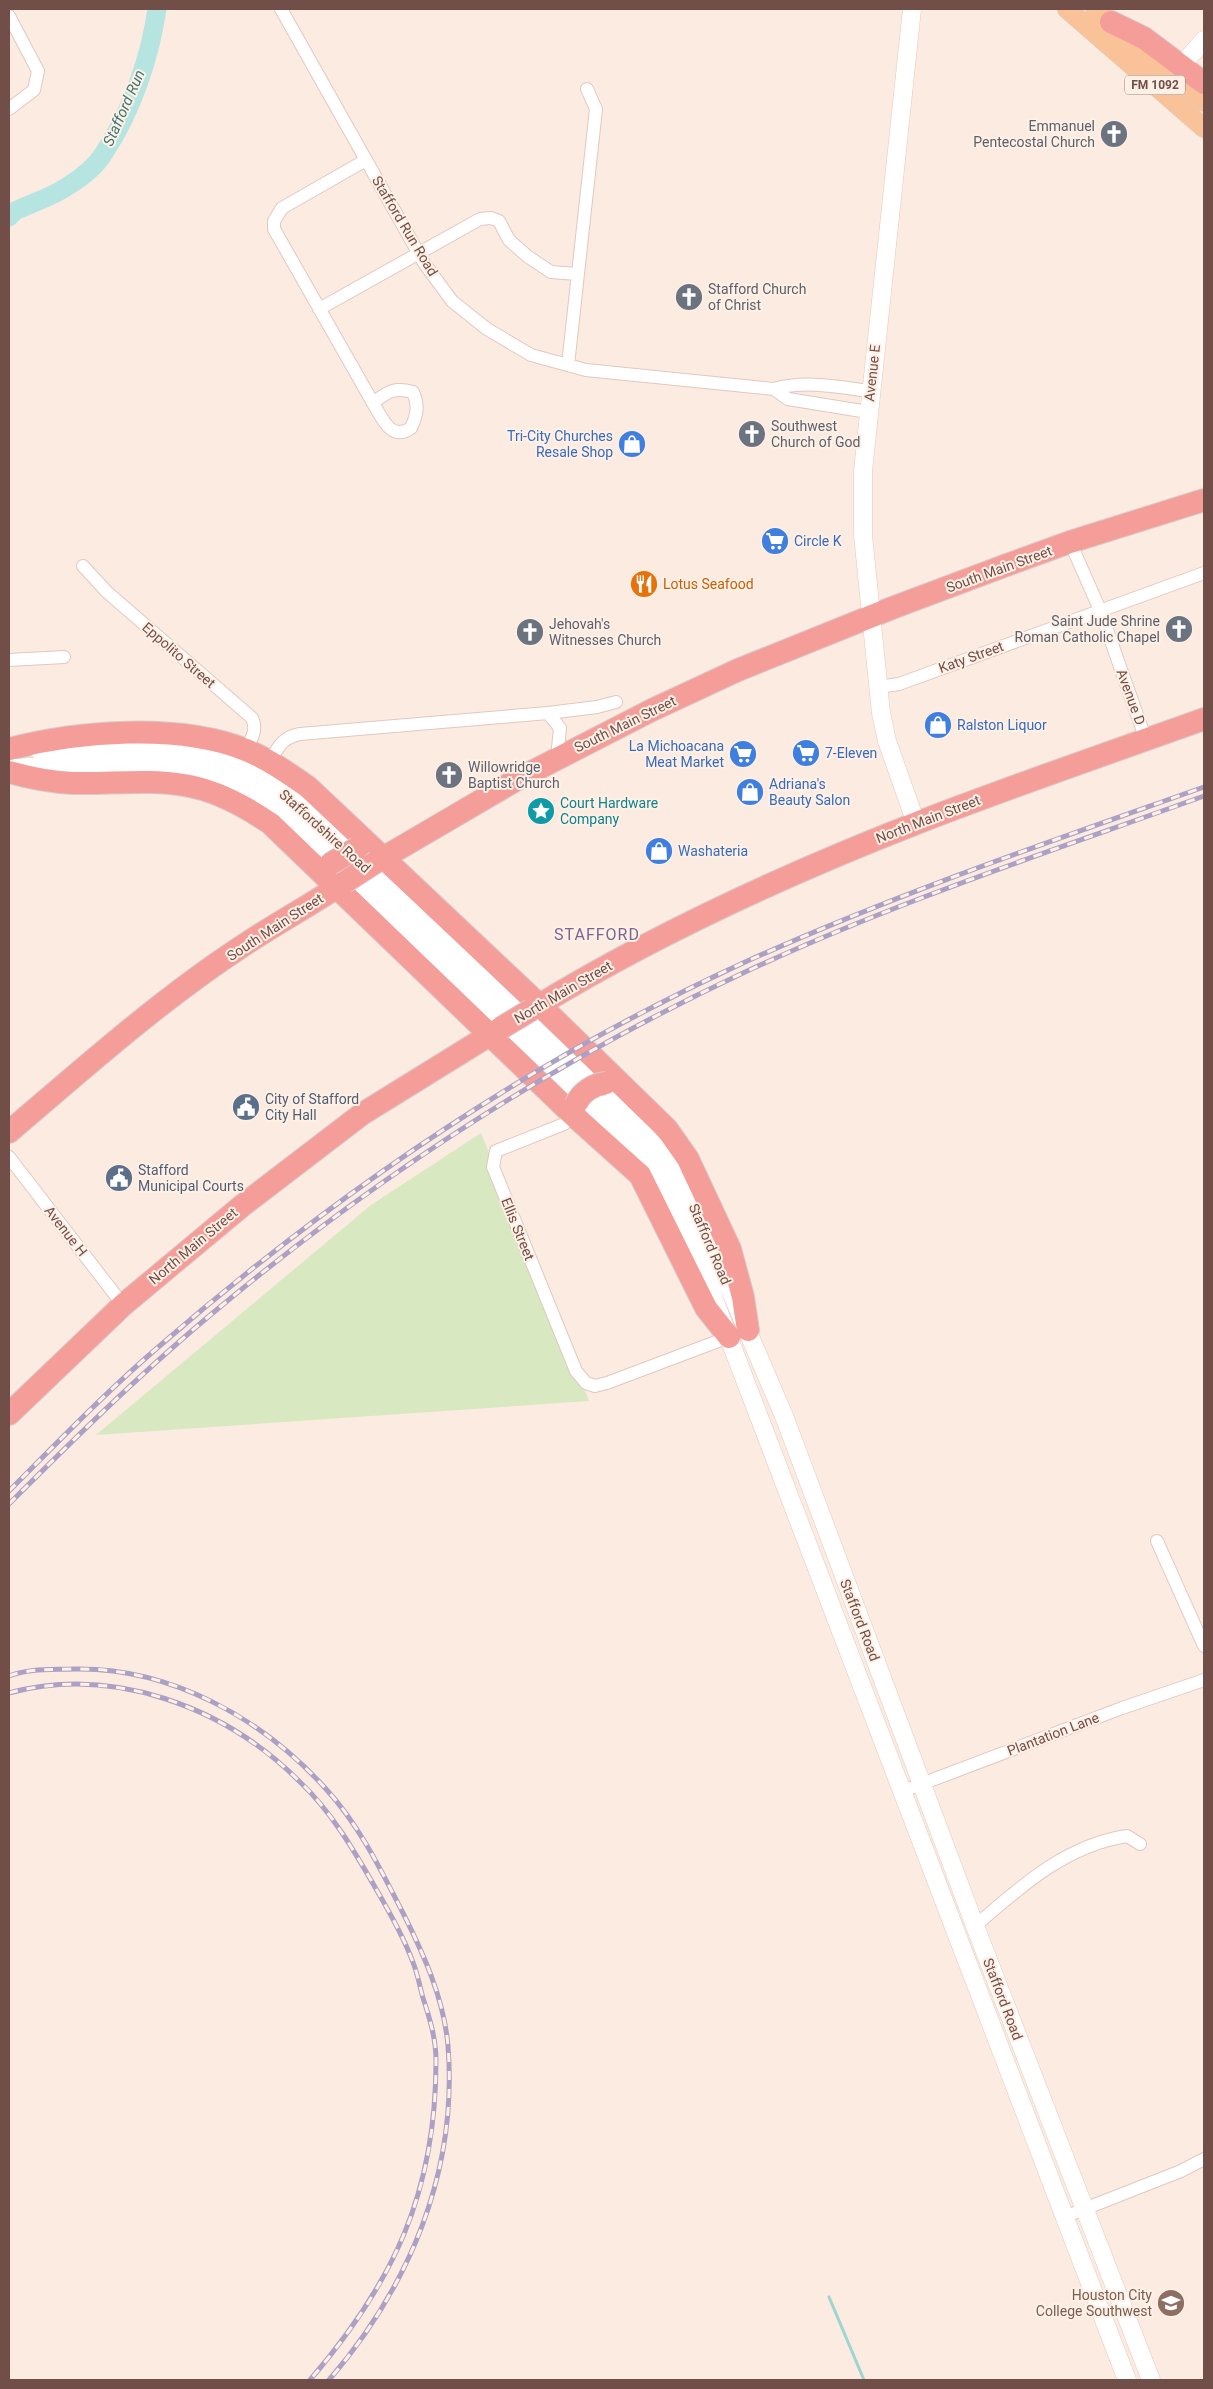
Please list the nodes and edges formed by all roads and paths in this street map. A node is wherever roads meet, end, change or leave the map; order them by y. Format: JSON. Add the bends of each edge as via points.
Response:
{"nodes":[{"id":1,"x":281,"y":9,"type":"edge"},
{"id":2,"x":912,"y":9,"type":"edge"},
{"id":3,"x":1067,"y":9,"type":"edge"},
{"id":4,"x":1083,"y":9,"type":"edge"},
{"id":5,"x":9,"y":16,"type":"edge"},
{"id":6,"x":1103,"y":16,"type":"edge"},
{"id":7,"x":1204,"y":40,"type":"edge"},
{"id":8,"x":1140,"y":47,"type":"junction"},
{"id":9,"x":1181,"y":66,"type":"junction"},
{"id":10,"x":1204,"y":83,"type":"edge"},
{"id":11,"x":587,"y":89,"type":"dead end"},
{"id":12,"x":1204,"y":102,"type":"edge"},
{"id":13,"x":9,"y":109,"type":"edge"},
{"id":14,"x":1204,"y":128,"type":"edge"},
{"id":15,"x":366,"y":160,"type":"junction"},
{"id":16,"x":419,"y":254,"type":"junction"},
{"id":17,"x":577,"y":274,"type":"junction"},
{"id":18,"x":319,"y":309,"type":"junction"},
{"id":19,"x":568,"y":365,"type":"junction"},
{"id":20,"x":774,"y":389,"type":"junction"},
{"id":21,"x":870,"y":391,"type":"junction"},
{"id":22,"x":373,"y":403,"type":"dead end"},
{"id":23,"x":868,"y":412,"type":"junction"},
{"id":24,"x":1204,"y":500,"type":"edge"},
{"id":25,"x":1070,"y":542,"type":"junction"},
{"id":26,"x":83,"y":566,"type":"dead end"},
{"id":27,"x":1204,"y":574,"type":"edge"},
{"id":28,"x":1100,"y":610,"type":"junction"},
{"id":29,"x":872,"y":616,"type":"junction"},
{"id":30,"x":64,"y":657,"type":"dead end"},
{"id":31,"x":9,"y":660,"type":"edge"},
{"id":32,"x":878,"y":687,"type":"junction"},
{"id":33,"x":616,"y":702,"type":"dead end"},
{"id":34,"x":548,"y":713,"type":"junction"},
{"id":35,"x":1204,"y":719,"type":"edge"},
{"id":36,"x":1146,"y":740,"type":"junction"},
{"id":37,"x":9,"y":750,"type":"edge"},
{"id":38,"x":246,"y":750,"type":"junction"},
{"id":39,"x":557,"y":758,"type":"junction"},
{"id":40,"x":270,"y":761,"type":"junction"},
{"id":41,"x":9,"y":770,"type":"edge"},
{"id":42,"x":916,"y":823,"type":"junction"},
{"id":43,"x":358,"y":840,"type":"junction"},
{"id":44,"x":380,"y":860,"type":"junction"},
{"id":45,"x":322,"y":863,"type":"junction"},
{"id":46,"x":340,"y":885,"type":"junction"},
{"id":47,"x":437,"y":946,"type":"junction"},
{"id":48,"x":535,"y":1007,"type":"junction"},
{"id":49,"x":496,"y":1032,"type":"junction"},
{"id":50,"x":612,"y":1083,"type":"junction"},
{"id":51,"x":574,"y":1109,"type":"junction"},
{"id":52,"x":9,"y":1132,"type":"edge"},
{"id":53,"x":9,"y":1157,"type":"edge"},
{"id":54,"x":123,"y":1305,"type":"junction"},
{"id":55,"x":738,"y":1334,"type":"junction"},
{"id":56,"x":9,"y":1414,"type":"edge"},
{"id":57,"x":1157,"y":1541,"type":"dead end"},
{"id":58,"x":1204,"y":1646,"type":"edge"},
{"id":59,"x":1204,"y":1680,"type":"edge"},
{"id":60,"x":922,"y":1784,"type":"junction"},
{"id":61,"x":903,"y":1791,"type":"junction"},
{"id":62,"x":1140,"y":1844,"type":"dead end"},
{"id":63,"x":975,"y":1926,"type":"junction"},
{"id":64,"x":1204,"y":2159,"type":"edge"},
{"id":65,"x":1084,"y":2209,"type":"junction"},
{"id":66,"x":1064,"y":2217,"type":"junction"},
{"id":67,"x":1127,"y":2380,"type":"edge"},
{"id":68,"x":1151,"y":2380,"type":"edge"}],
"edges":[{"from":1,"to":15,"type":"street","name":"Stafford Run Road"},
{"from":2,"to":21,"type":"main road","name":"Avenue E"},
{"from":3,"to":14,"type":"main road","number":"FM 1092"},
{"from":4,"to":8,"type":"main road","via":[[1120,40]]},
{"from":5,"to":13,"type":"street","via":[[38,71],[34,90]]},
{"from":6,"to":8,"type":"main road"},
{"from":6,"to":9,"type":"highway","via":[[1144,38]]},
{"from":7,"to":9,"type":"main road"},
{"from":8,"to":12,"type":"main road"},
{"from":9,"to":10,"type":"highway"},
{"from":11,"to":17,"type":"street","via":[[596,108]]},
{"from":15,"to":16,"type":"street","name":"Stafford Run Road"},
{"from":15,"to":18,"type":"street","via":[[282,208],[274,221],[274,229]]},
{"from":16,"to":17,"type":"street","via":[[480,220],[490,218],[499,221],[509,240],[527,256],[551,272]]},
{"from":16,"to":18,"type":"street"},
{"from":16,"to":19,"type":"street","name":"Stafford Run Road","via":[[452,301],[487,329],[531,355]]},
{"from":17,"to":19,"type":"street"},
{"from":18,"to":22,"type":"street"},
{"from":19,"to":20,"type":"street","name":"Stafford Run Road","via":[[586,370]]},
{"from":20,"to":21,"type":"street","name":"Stafford Run Road","via":[[790,384],[808,384]]},
{"from":20,"to":23,"type":"street","name":"Stafford Run Road","via":[[788,399]]},
{"from":21,"to":23,"type":"main road","name":"Avenue E"},
{"from":23,"to":29,"type":"main road","name":"Avenue E","via":[[862,503]]},
{"from":24,"to":25,"type":"highway","name":"South Main Street"},
{"from":25,"to":28,"type":"street","name":"Avenue D"},
{"from":25,"to":29,"type":"highway","name":"South Main Street"},
{"from":26,"to":38,"type":"street","name":"Eppolito Street","via":[[107,592],[252,718],[256,725]]},
{"from":27,"to":28,"type":"street","name":"Katy Street"},
{"from":28,"to":32,"type":"street","name":"Katy Street","via":[[899,684]]},
{"from":28,"to":36,"type":"street","name":"Avenue D"},
{"from":29,"to":32,"type":"main road","name":"Avenue E"},
{"from":29,"to":39,"type":"highway","name":"South Main Street","via":[[738,670]]},
{"from":30,"to":31,"type":"street"},
{"from":32,"to":42,"type":"main road","name":"Avenue E","via":[[884,731]]},
{"from":33,"to":34,"type":"street"},
{"from":34,"to":39,"type":"street","via":[[560,728]]},
{"from":34,"to":40,"type":"street","via":[[300,734],[289,736],[282,742]]},
{"from":35,"to":36,"type":"highway","name":"North Main Street"},
{"from":36,"to":42,"type":"highway","name":"North Main Street"},
{"from":37,"to":38,"type":"highway","via":[[44,740],[154,731],[221,741]]},
{"from":37,"to":47,"type":"main road","name":"Staffordshire Road","via":[[174,750],[205,755],[234,766],[283,792],[306,810]]},
{"from":38,"to":40,"type":"highway"},
{"from":39,"to":44,"type":"highway","name":"South Main Street"},
{"from":40,"to":43,"type":"highway","via":[[308,787]]},
{"from":41,"to":45,"type":"highway","via":[[35,779],[73,783],[159,782],[209,791],[249,809]]},
{"from":41,"to":47,"type":"main road","name":"Staffordshire Road","via":[[164,764],[225,778],[254,792],[285,813]]},
{"from":42,"to":48,"type":"highway","name":"North Main Street","via":[[736,900],[658,938]]},
{"from":43,"to":44,"type":"highway"},
{"from":43,"to":45,"type":"highway","bridge":true},
{"from":44,"to":46,"type":"highway","name":"South Main Street","bridge":true},
{"from":44,"to":48,"type":"highway"},
{"from":45,"to":46,"type":"highway"},
{"from":46,"to":49,"type":"highway"},
{"from":46,"to":52,"type":"highway","name":"South Main Street","via":[[240,947],[112,1045]]},
{"from":47,"to":55,"type":"main road","name":"Stafford Road","via":[[661,1152],[692,1201]]},
{"from":48,"to":49,"type":"highway","name":"North Main Street","bridge":true},
{"from":48,"to":50,"type":"highway"},
{"from":49,"to":51,"type":"highway"},
{"from":49,"to":54,"type":"highway","name":"North Main Street","via":[[362,1114],[326,1140],[208,1232]]},
{"from":50,"to":51,"type":"highway","bridge":true,"via":[[598,1084],[580,1096]]},
{"from":50,"to":55,"type":"highway","via":[[667,1129],[696,1173],[730,1249],[743,1296]]},
{"from":51,"to":55,"type":"highway","via":[[640,1175],[706,1308]]},
{"from":51,"to":55,"type":"street","name":"Ellis Street","via":[[564,1124],[496,1151],[493,1167],[576,1371],[586,1383],[595,1386]]},
{"from":53,"to":54,"type":"street","name":"Avenue H"},
{"from":54,"to":56,"type":"highway","name":"North Main Street"},
{"from":55,"to":60,"type":"main road","name":"Stafford Road","via":[[784,1416]]},
{"from":55,"to":61,"type":"main road","name":"Stafford Road"},
{"from":57,"to":58,"type":"street"},
{"from":59,"to":60,"type":"street","name":"Plantation Lane"},
{"from":60,"to":61,"type":"street","name":"Plantation Lane"},
{"from":60,"to":63,"type":"main road","name":"Stafford Road"},
{"from":61,"to":66,"type":"main road","name":"Stafford Road"},
{"from":62,"to":63,"type":"street","via":[[1127,1836],[1081,1849],[1042,1871]]},
{"from":63,"to":65,"type":"main road","name":"Stafford Road"},
{"from":64,"to":65,"type":"street"},
{"from":65,"to":66,"type":"street"},
{"from":65,"to":68,"type":"main road","name":"Stafford Road"},
{"from":66,"to":67,"type":"main road","name":"Stafford Road"}]}
